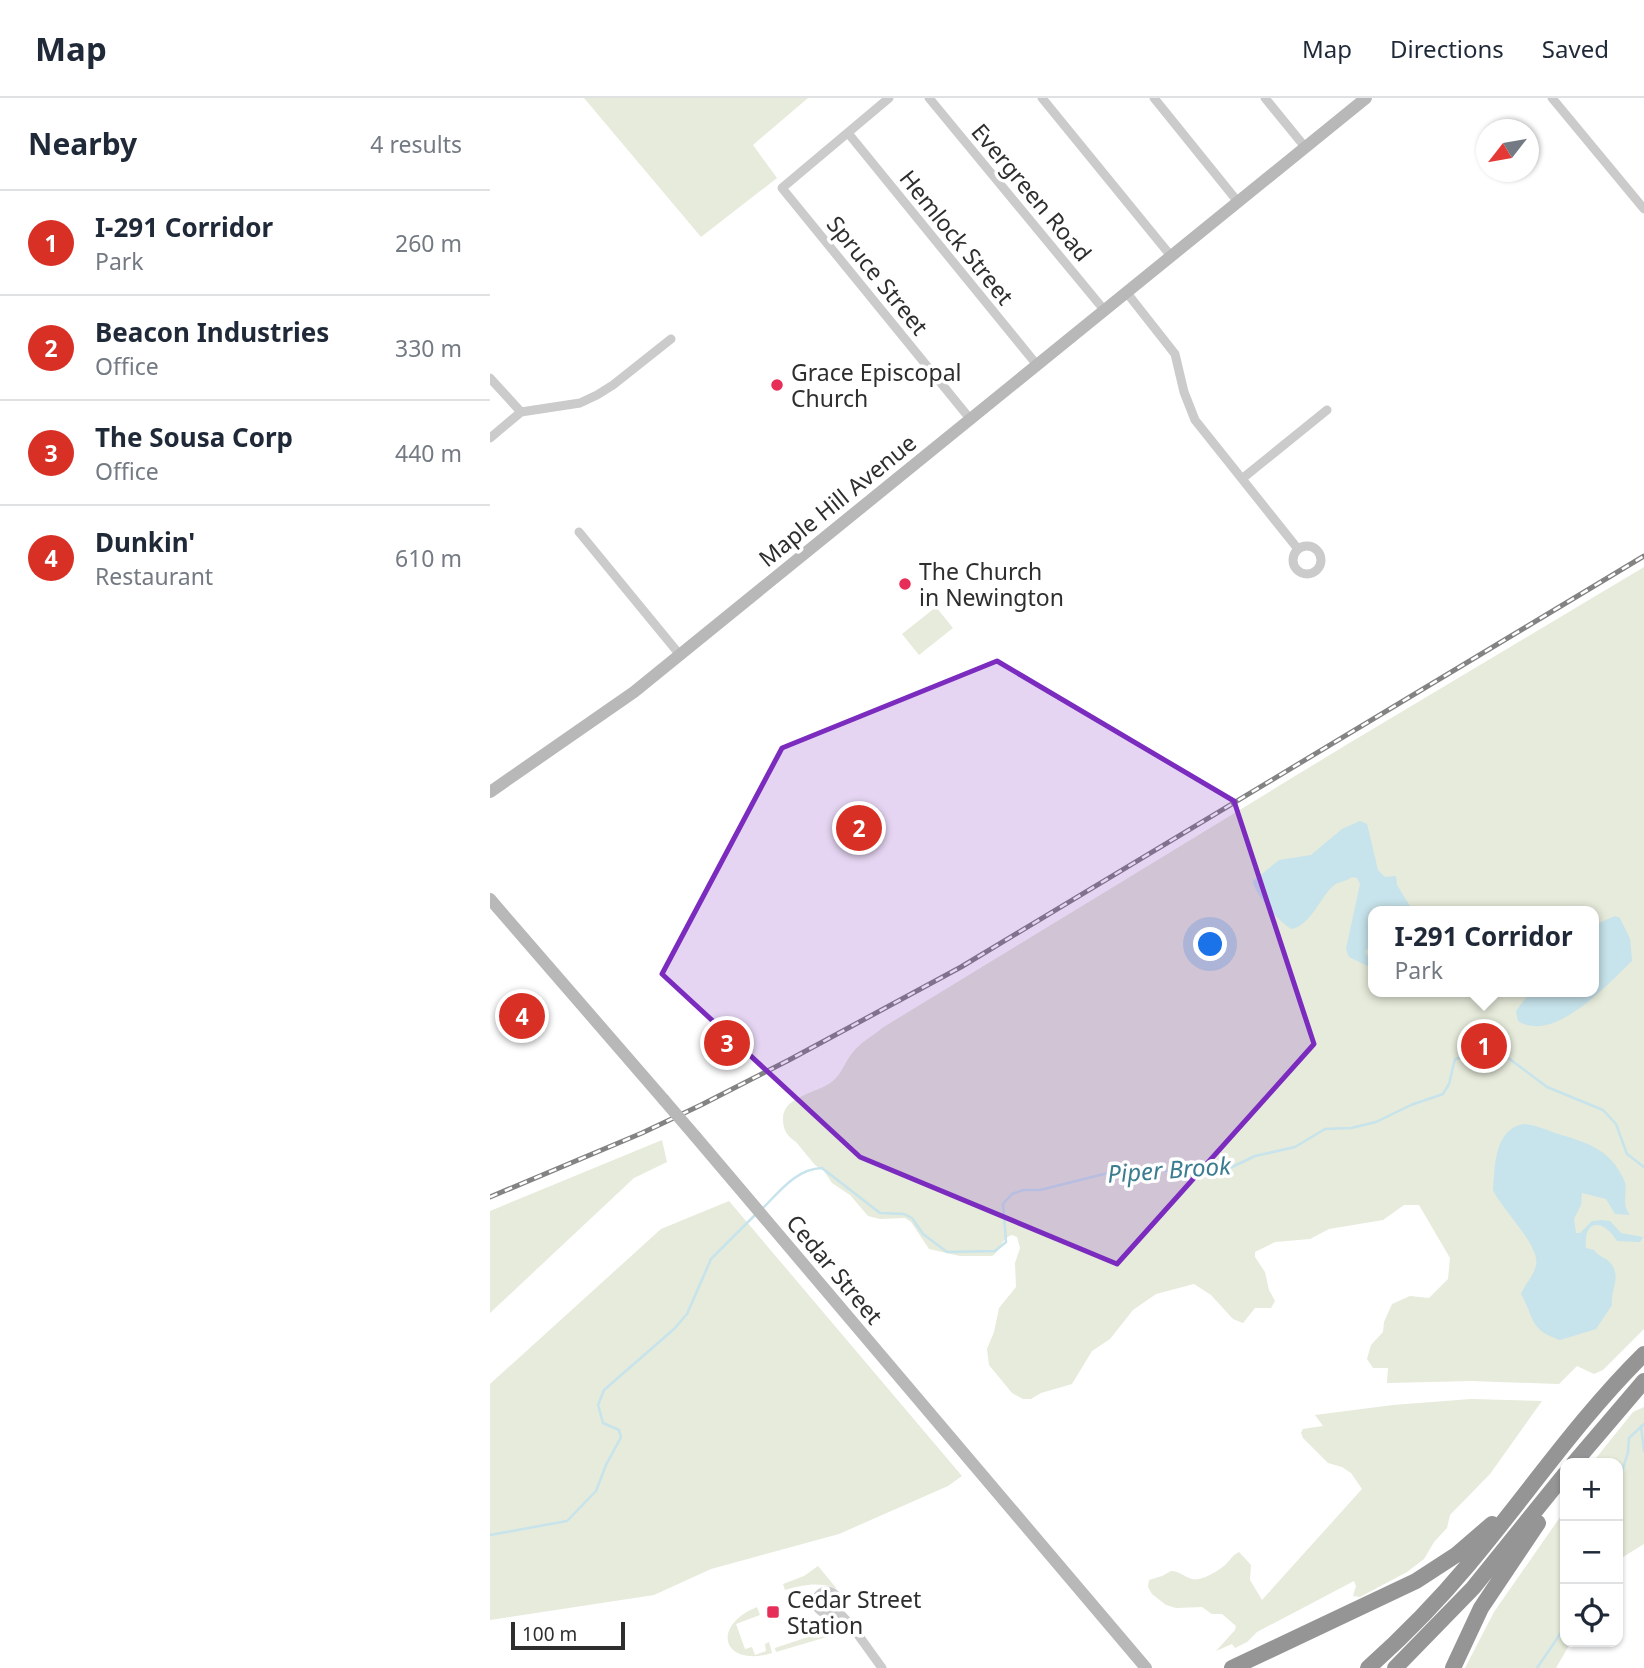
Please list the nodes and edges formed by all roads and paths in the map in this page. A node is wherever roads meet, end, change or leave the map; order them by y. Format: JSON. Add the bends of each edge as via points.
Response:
{"nodes":[{"id":1,"x":889,"y":98,"type":"edge"},
{"id":2,"x":929,"y":98,"type":"edge"},
{"id":3,"x":1042,"y":98,"type":"edge"},
{"id":4,"x":1154,"y":98,"type":"edge"},
{"id":5,"x":1265,"y":98,"type":"edge"},
{"id":6,"x":1366,"y":98,"type":"edge"},
{"id":7,"x":1552,"y":98,"type":"edge"},
{"id":8,"x":848,"y":134,"type":"junction"},
{"id":9,"x":1305,"y":148,"type":"junction"},
{"id":10,"x":1238,"y":202,"type":"junction"},
{"id":11,"x":1644,"y":209,"type":"edge"},
{"id":12,"x":1171,"y":256,"type":"junction"},
{"id":13,"x":1128,"y":293,"type":"junction"},
{"id":14,"x":1105,"y":311,"type":"junction"},
{"id":15,"x":671,"y":339,"type":"dead end"},
{"id":16,"x":1037,"y":365,"type":"junction"},
{"id":17,"x":490,"y":379,"type":"edge"},
{"id":18,"x":1327,"y":410,"type":"dead end"},
{"id":19,"x":521,"y":412,"type":"junction"},
{"id":20,"x":971,"y":420,"type":"junction"},
{"id":21,"x":490,"y":438,"type":"edge"},
{"id":22,"x":1243,"y":478,"type":"junction"},
{"id":23,"x":579,"y":532,"type":"dead end"},
{"id":24,"x":1298,"y":549,"type":"dead end"},
{"id":25,"x":680,"y":654,"type":"junction"},
{"id":26,"x":490,"y":792,"type":"edge"},
{"id":27,"x":492,"y":903,"type":"edge"},
{"id":28,"x":1644,"y":1354,"type":"edge"},
{"id":29,"x":1644,"y":1381,"type":"edge"},
{"id":30,"x":1596,"y":1435,"type":"junction"},
{"id":31,"x":1578,"y":1458,"type":"edge"},
{"id":32,"x":1584,"y":1458,"type":"edge"},
{"id":33,"x":1560,"y":1480,"type":"edge"},
{"id":34,"x":1560,"y":1493,"type":"edge"},
{"id":35,"x":1513,"y":1510,"type":"junction"},
{"id":36,"x":835,"y":1609,"type":"dead end"},
{"id":37,"x":883,"y":1668,"type":"edge"},
{"id":38,"x":1146,"y":1668,"type":"edge"},
{"id":39,"x":1232,"y":1668,"type":"edge"},
{"id":40,"x":1368,"y":1668,"type":"edge"},
{"id":41,"x":1395,"y":1668,"type":"edge"},
{"id":42,"x":1453,"y":1668,"type":"edge"}],
"edges":[{"from":1,"to":8,"type":"street"},
{"from":2,"to":14,"type":"street","name":"Evergreen Road"},
{"from":3,"to":12,"type":"street"},
{"from":4,"to":10,"type":"street"},
{"from":5,"to":9,"type":"street"},
{"from":6,"to":9,"type":"street","name":"Maple Hill Avenue"},
{"from":7,"to":11,"type":"street"},
{"from":8,"to":16,"type":"street","name":"Hemlock Street"},
{"from":8,"to":20,"type":"street","name":"Spruce Street","via":[[782,188]]},
{"from":9,"to":10,"type":"street","name":"Maple Hill Avenue"},
{"from":10,"to":12,"type":"street","name":"Maple Hill Avenue"},
{"from":12,"to":13,"type":"street","name":"Maple Hill Avenue"},
{"from":13,"to":14,"type":"street","name":"Maple Hill Avenue"},
{"from":13,"to":22,"type":"street","via":[[1175,354],[1195,420]]},
{"from":14,"to":16,"type":"street","name":"Maple Hill Avenue"},
{"from":15,"to":19,"type":"street","via":[[597,395]]},
{"from":16,"to":20,"type":"street","name":"Maple Hill Avenue"},
{"from":17,"to":19,"type":"street"},
{"from":18,"to":22,"type":"street"},
{"from":19,"to":21,"type":"street"},
{"from":20,"to":25,"type":"street","name":"Maple Hill Avenue"},
{"from":22,"to":24,"type":"street"},
{"from":23,"to":25,"type":"street"},
{"from":25,"to":26,"type":"street","name":"Maple Hill Avenue","via":[[634,692]]},
{"from":27,"to":38,"type":"street","name":"Cedar Street","bridge":true},
{"from":28,"to":35,"type":"highway","via":[[1591,1411]]},
{"from":29,"to":30,"type":"highway"},
{"from":30,"to":31,"type":"highway"},
{"from":30,"to":32,"type":"highway"},
{"from":33,"to":41,"type":"highway","via":[[1473,1588]]},
{"from":34,"to":42,"type":"highway","via":[[1481,1608]]},
{"from":35,"to":39,"type":"highway","via":[[1416,1581]]},
{"from":35,"to":40,"type":"highway","via":[[1437,1600]]},
{"from":36,"to":37,"type":"street"}]}
